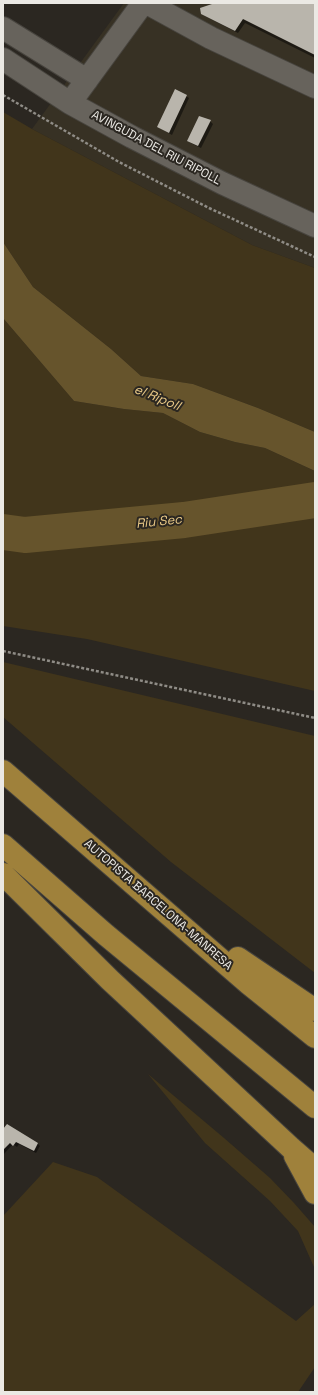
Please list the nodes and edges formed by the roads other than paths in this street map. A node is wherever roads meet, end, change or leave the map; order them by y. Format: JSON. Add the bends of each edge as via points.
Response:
{"nodes":[{"id":1,"x":143,"y":3,"type":"edge"},
{"id":2,"x":147,"y":3,"type":"edge"},
{"id":3,"x":3,"y":28,"type":"edge"},
{"id":4,"x":3,"y":59,"type":"edge"},
{"id":5,"x":87,"y":80,"type":"junction"},
{"id":6,"x":315,"y":87,"type":"edge"},
{"id":7,"x":70,"y":103,"type":"junction"},
{"id":8,"x":315,"y":226,"type":"edge"},
{"id":9,"x":3,"y":770,"type":"edge"},
{"id":10,"x":3,"y":845,"type":"edge"},
{"id":11,"x":3,"y":874,"type":"edge"},
{"id":12,"x":182,"y":926,"type":"junction"},
{"id":13,"x":315,"y":1010,"type":"edge"},
{"id":14,"x":315,"y":1037,"type":"edge"},
{"id":15,"x":315,"y":1107,"type":"edge"},
{"id":16,"x":291,"y":1148,"type":"junction"},
{"id":17,"x":315,"y":1169,"type":"edge"},
{"id":18,"x":315,"y":1193,"type":"edge"}],
"edges":[{"from":1,"to":5,"type":"street"},
{"from":2,"to":6,"type":"street","via":[[211,38]]},
{"from":3,"to":5,"type":"street"},
{"from":4,"to":7,"type":"street","name":"AVINGUDA DEL RIU RIPOLL"},
{"from":5,"to":7,"type":"street"},
{"from":7,"to":8,"type":"street","name":"AVINGUDA DEL RIU RIPOLL","via":[[222,183]]},
{"from":9,"to":12,"type":"highway","name":"AUTOPISTA BARCELONA-MANRESA"},
{"from":10,"to":15,"type":"highway","via":[[106,935]]},
{"from":11,"to":16,"type":"highway","via":[[110,980]]},
{"from":12,"to":13,"type":"highway","via":[[207,938]]},
{"from":12,"to":14,"type":"highway","name":"AUTOPISTA BARCELONA-MANRESA"},
{"from":16,"to":17,"type":"highway"},
{"from":16,"to":18,"type":"highway"}]}
